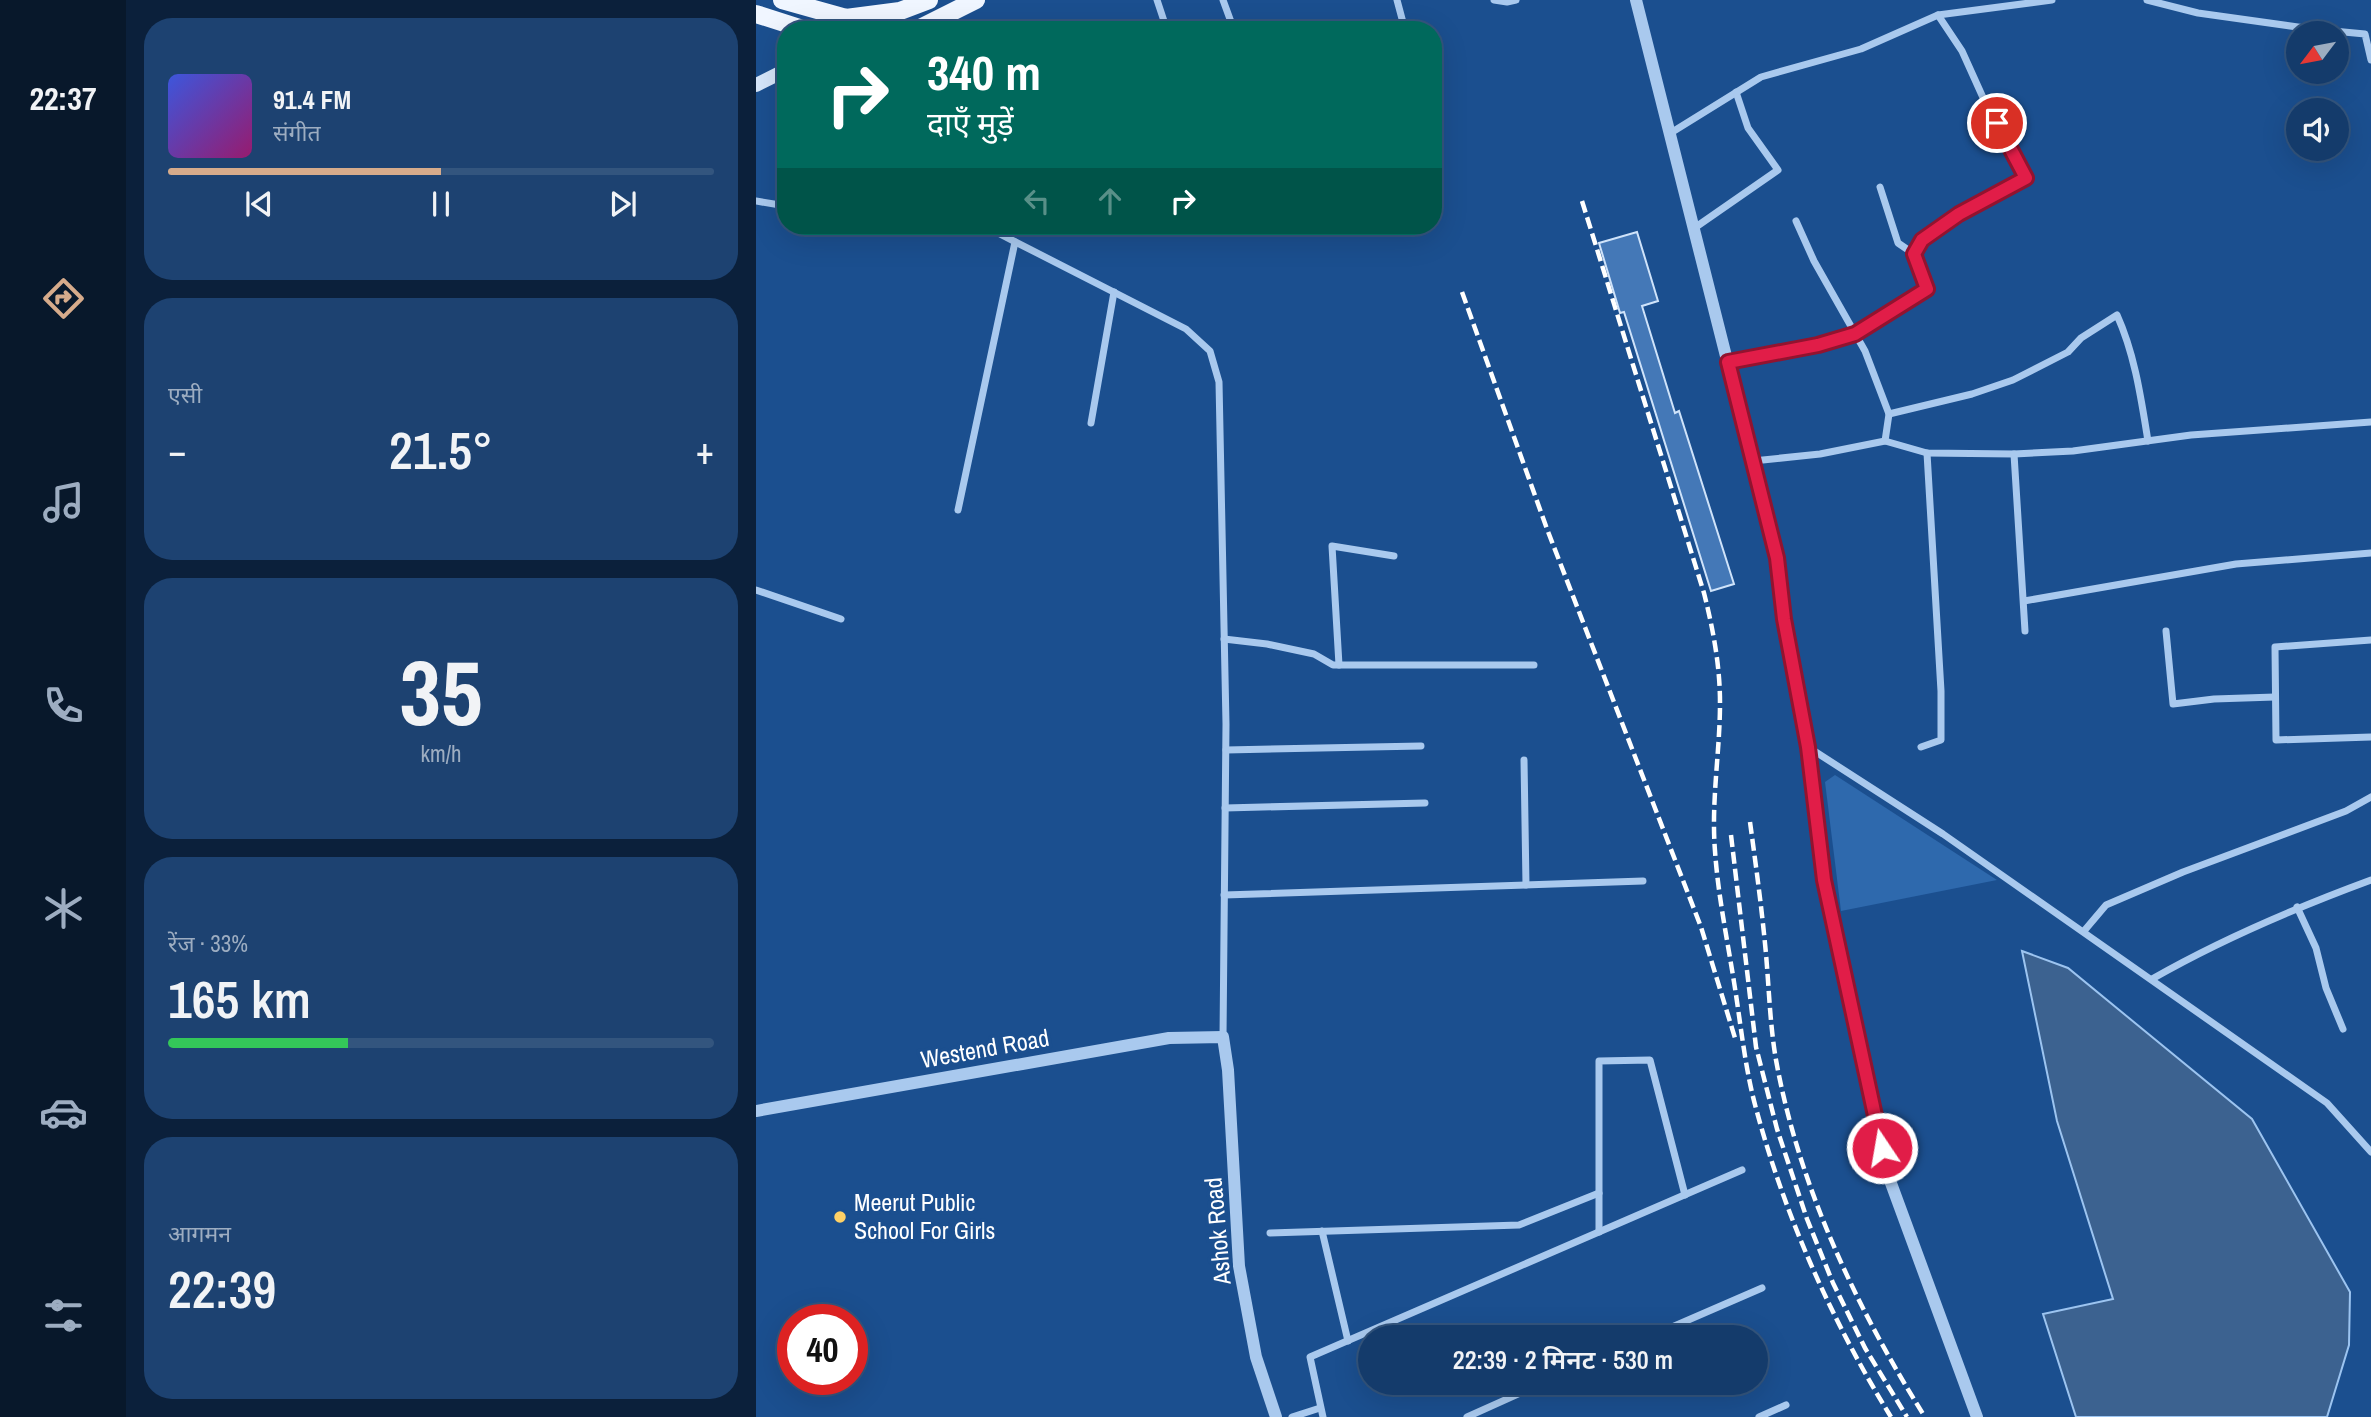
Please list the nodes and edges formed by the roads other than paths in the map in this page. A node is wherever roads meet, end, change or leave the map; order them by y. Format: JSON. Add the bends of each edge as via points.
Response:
{"nodes":[{"id":1,"x":782,"y":0,"type":"edge"},
{"id":2,"x":929,"y":0,"type":"edge"},
{"id":3,"x":976,"y":0,"type":"edge"},
{"id":4,"x":1157,"y":0,"type":"edge"},
{"id":5,"x":1223,"y":0,"type":"edge"},
{"id":6,"x":1397,"y":0,"type":"edge"},
{"id":7,"x":1494,"y":0,"type":"edge"},
{"id":8,"x":1516,"y":0,"type":"edge"},
{"id":9,"x":1636,"y":0,"type":"edge"},
{"id":10,"x":2051,"y":0,"type":"edge"},
{"id":11,"x":2147,"y":0,"type":"edge"},
{"id":12,"x":880,"y":7,"type":"edge"},
{"id":13,"x":756,"y":14,"type":"edge"},
{"id":14,"x":1938,"y":15,"type":"junction"},
{"id":15,"x":778,"y":21,"type":"edge"},
{"id":16,"x":840,"y":21,"type":"edge"},
{"id":17,"x":854,"y":21,"type":"edge"},
{"id":18,"x":934,"y":21,"type":"edge"},
{"id":19,"x":1164,"y":21,"type":"edge"},
{"id":20,"x":1231,"y":21,"type":"edge"},
{"id":21,"x":1403,"y":21,"type":"edge"},
{"id":22,"x":2371,"y":60,"type":"edge"},
{"id":23,"x":777,"y":74,"type":"edge"},
{"id":24,"x":756,"y":85,"type":"edge"},
{"id":25,"x":1736,"y":92,"type":"junction"},
{"id":26,"x":1669,"y":134,"type":"junction"},
{"id":27,"x":1880,"y":187,"type":"dead end"},
{"id":28,"x":756,"y":201,"type":"edge"},
{"id":29,"x":777,"y":204,"type":"edge"},
{"id":30,"x":1796,"y":221,"type":"dead end"},
{"id":31,"x":1692,"y":230,"type":"junction"},
{"id":32,"x":1002,"y":235,"type":"edge"},
{"id":33,"x":1015,"y":242,"type":"junction"},
{"id":34,"x":1914,"y":254,"type":"junction"},
{"id":35,"x":1114,"y":292,"type":"junction"},
{"id":36,"x":1855,"y":334,"type":"junction"},
{"id":37,"x":1728,"y":362,"type":"junction"},
{"id":38,"x":1889,"y":414,"type":"junction"},
{"id":39,"x":2371,"y":422,"type":"edge"},
{"id":40,"x":1091,"y":423,"type":"dead end"},
{"id":41,"x":1885,"y":441,"type":"junction"},
{"id":42,"x":2148,"y":441,"type":"junction"},
{"id":43,"x":1927,"y":453,"type":"junction"},
{"id":44,"x":2014,"y":454,"type":"junction"},
{"id":45,"x":1752,"y":461,"type":"junction"},
{"id":46,"x":958,"y":510,"type":"dead end"},
{"id":47,"x":2371,"y":553,"type":"edge"},
{"id":48,"x":1394,"y":556,"type":"dead end"},
{"id":49,"x":756,"y":590,"type":"edge"},
{"id":50,"x":2024,"y":601,"type":"junction"},
{"id":51,"x":841,"y":619,"type":"dead end"},
{"id":52,"x":2025,"y":631,"type":"dead end"},
{"id":53,"x":2166,"y":631,"type":"dead end"},
{"id":54,"x":1224,"y":639,"type":"junction"},
{"id":55,"x":2371,"y":640,"type":"edge"},
{"id":56,"x":1339,"y":665,"type":"junction"},
{"id":57,"x":1534,"y":665,"type":"dead end"},
{"id":58,"x":2275,"y":697,"type":"junction"},
{"id":59,"x":2371,"y":737,"type":"edge"},
{"id":60,"x":1421,"y":746,"type":"dead end"},
{"id":61,"x":1808,"y":747,"type":"junction"},
{"id":62,"x":1921,"y":747,"type":"dead end"},
{"id":63,"x":1226,"y":750,"type":"junction"},
{"id":64,"x":1524,"y":760,"type":"dead end"},
{"id":65,"x":2371,"y":797,"type":"edge"},
{"id":66,"x":1425,"y":803,"type":"dead end"},
{"id":67,"x":1225,"y":808,"type":"junction"},
{"id":68,"x":2371,"y":880,"type":"edge"},
{"id":69,"x":1643,"y":881,"type":"dead end"},
{"id":70,"x":1526,"y":885,"type":"junction"},
{"id":71,"x":1224,"y":895,"type":"junction"},
{"id":72,"x":2297,"y":907,"type":"junction"},
{"id":73,"x":2084,"y":931,"type":"junction"},
{"id":74,"x":2151,"y":979,"type":"junction"},
{"id":75,"x":2343,"y":1029,"type":"dead end"},
{"id":76,"x":1223,"y":1037,"type":"junction"},
{"id":77,"x":756,"y":1111,"type":"edge"},
{"id":78,"x":2371,"y":1152,"type":"edge"},
{"id":79,"x":1742,"y":1170,"type":"dead end"},
{"id":80,"x":1599,"y":1193,"type":"junction"},
{"id":81,"x":1685,"y":1195,"type":"junction"},
{"id":82,"x":1322,"y":1231,"type":"junction"},
{"id":83,"x":1599,"y":1232,"type":"junction"},
{"id":84,"x":1270,"y":1233,"type":"dead end"},
{"id":85,"x":1762,"y":1288,"type":"dead end"},
{"id":86,"x":1677,"y":1325,"type":"edge"},
{"id":87,"x":1348,"y":1341,"type":"junction"},
{"id":88,"x":1516,"y":1395,"type":"edge"},
{"id":89,"x":1786,"y":1405,"type":"dead end"},
{"id":90,"x":1320,"y":1408,"type":"junction"},
{"id":91,"x":1276,"y":1417,"type":"edge"},
{"id":92,"x":1292,"y":1417,"type":"edge"},
{"id":93,"x":1323,"y":1417,"type":"edge"},
{"id":94,"x":1466,"y":1417,"type":"edge"},
{"id":95,"x":1759,"y":1417,"type":"edge"},
{"id":96,"x":1977,"y":1417,"type":"edge"}],
"edges":[{"from":1,"to":16,"type":"main road"},
{"from":2,"to":12,"type":"main road","via":[[900,11]]},
{"from":3,"to":18,"type":"main road"},
{"from":4,"to":19,"type":"street"},
{"from":5,"to":20,"type":"street"},
{"from":6,"to":21,"type":"street"},
{"from":7,"to":8,"type":"street"},
{"from":9,"to":26,"type":"street"},
{"from":10,"to":14,"type":"street"},
{"from":11,"to":22,"type":"street","via":[[2197,13],[2365,34]]},
{"from":12,"to":17,"type":"main road"},
{"from":13,"to":15,"type":"main road"},
{"from":14,"to":25,"type":"street","via":[[1861,49],[1761,76]]},
{"from":14,"to":34,"type":"street","via":[[1962,51],[2026,178],[1959,214],[1922,240]]},
{"from":23,"to":24,"type":"main road"},
{"from":25,"to":26,"type":"street"},
{"from":25,"to":31,"type":"street","via":[[1748,128],[1778,170]]},
{"from":26,"to":31,"type":"street"},
{"from":27,"to":34,"type":"street","via":[[1898,243]]},
{"from":28,"to":29,"type":"street"},
{"from":30,"to":36,"type":"street"},
{"from":31,"to":37,"type":"street"},
{"from":32,"to":33,"type":"street"},
{"from":33,"to":35,"type":"street"},
{"from":33,"to":46,"type":"street"},
{"from":34,"to":36,"type":"street","via":[[1927,289]]},
{"from":35,"to":40,"type":"street"},
{"from":35,"to":54,"type":"street","via":[[1186,329],[1210,351],[1219,382]]},
{"from":36,"to":37,"type":"street"},
{"from":36,"to":38,"type":"street"},
{"from":37,"to":45,"type":"street"},
{"from":38,"to":41,"type":"street"},
{"from":38,"to":42,"type":"street","via":[[2014,380],[2068,352],[2117,315],[2138,380]]},
{"from":39,"to":42,"type":"street"},
{"from":41,"to":43,"type":"street"},
{"from":41,"to":45,"type":"street"},
{"from":42,"to":44,"type":"street"},
{"from":43,"to":44,"type":"street"},
{"from":43,"to":62,"type":"street","via":[[1941,740]]},
{"from":44,"to":50,"type":"street"},
{"from":45,"to":61,"type":"street","via":[[1777,558]]},
{"from":47,"to":50,"type":"street","via":[[2236,564]]},
{"from":48,"to":56,"type":"street","via":[[1332,546]]},
{"from":49,"to":51,"type":"street"},
{"from":50,"to":52,"type":"street"},
{"from":53,"to":58,"type":"street","via":[[2173,704]]},
{"from":54,"to":56,"type":"street","via":[[1314,654]]},
{"from":54,"to":63,"type":"street"},
{"from":55,"to":58,"type":"street","via":[[2275,647]]},
{"from":56,"to":57,"type":"street"},
{"from":58,"to":59,"type":"street","via":[[2276,740]]},
{"from":60,"to":63,"type":"street"},
{"from":61,"to":73,"type":"street"},
{"from":61,"to":96,"type":"street","via":[[1824,880],[1888,1175]]},
{"from":63,"to":67,"type":"street"},
{"from":64,"to":70,"type":"street"},
{"from":65,"to":73,"type":"street","via":[[2346,811],[2106,905]]},
{"from":66,"to":67,"type":"street"},
{"from":67,"to":71,"type":"street"},
{"from":68,"to":72,"type":"street"},
{"from":69,"to":70,"type":"street"},
{"from":70,"to":71,"type":"street"},
{"from":71,"to":76,"type":"street"},
{"from":72,"to":74,"type":"street"},
{"from":72,"to":75,"type":"street"},
{"from":73,"to":74,"type":"street"},
{"from":74,"to":78,"type":"street","via":[[2327,1103]]},
{"from":76,"to":77,"type":"street","name":"Westend Road","via":[[1169,1038]]},
{"from":76,"to":91,"type":"street","name":"Ashok Road","via":[[1239,1266],[1256,1357]]},
{"from":79,"to":81,"type":"street"},
{"from":80,"to":81,"type":"street","via":[[1599,1061],[1650,1060]]},
{"from":80,"to":82,"type":"street","via":[[1519,1225]]},
{"from":80,"to":83,"type":"street"},
{"from":81,"to":83,"type":"street"},
{"from":82,"to":84,"type":"street"},
{"from":82,"to":87,"type":"street"},
{"from":83,"to":87,"type":"street"},
{"from":85,"to":86,"type":"street"},
{"from":87,"to":90,"type":"street","via":[[1310,1357]]},
{"from":88,"to":94,"type":"street"},
{"from":89,"to":95,"type":"street"},
{"from":90,"to":92,"type":"street"},
{"from":90,"to":93,"type":"street"}]}
